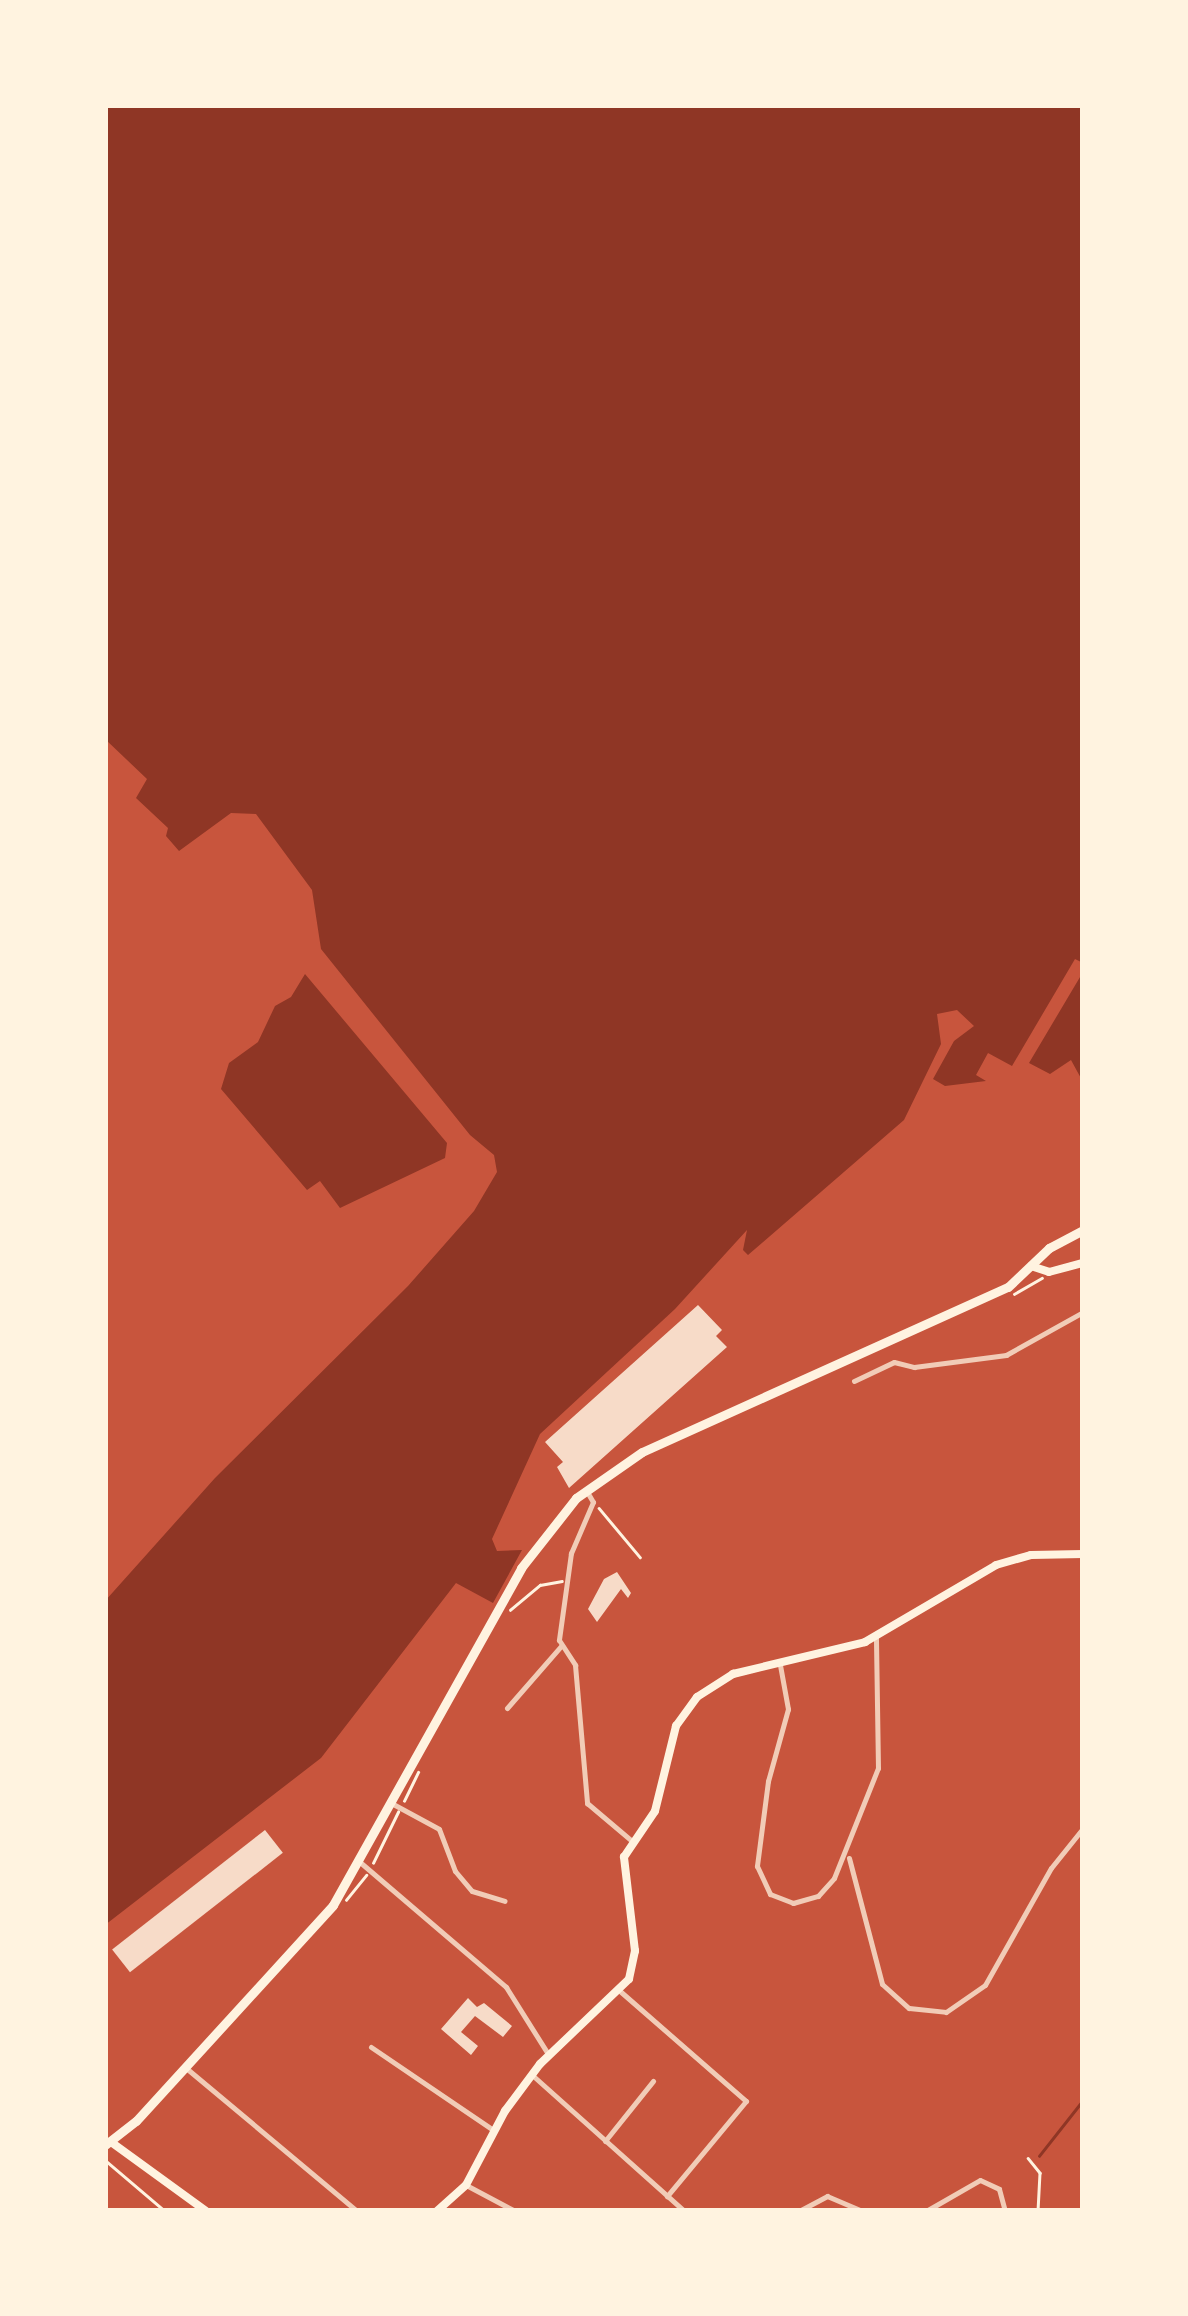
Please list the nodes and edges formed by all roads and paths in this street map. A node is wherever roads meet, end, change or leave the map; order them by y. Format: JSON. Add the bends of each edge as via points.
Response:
{"nodes":[{"id":1,"x":1083,"y":1230,"type":"edge"},
{"id":2,"x":1083,"y":1262,"type":"edge"},
{"id":3,"x":1031,"y":1266,"type":"junction"},
{"id":4,"x":1083,"y":1312,"type":"edge"},
{"id":5,"x":854,"y":1381,"type":"dead end"},
{"id":6,"x":586,"y":1490,"type":"junction"},
{"id":7,"x":593,"y":1502,"type":"junction"},
{"id":8,"x":1083,"y":1554,"type":"edge"},
{"id":9,"x":640,"y":1556,"type":"dead end"},
{"id":10,"x":566,"y":1582,"type":"junction"},
{"id":11,"x":499,"y":1606,"type":"junction"},
{"id":12,"x":876,"y":1637,"type":"junction"},
{"id":13,"x":561,"y":1646,"type":"junction"},
{"id":14,"x":780,"y":1665,"type":"junction"},
{"id":15,"x":507,"y":1708,"type":"dead end"},
{"id":16,"x":393,"y":1804,"type":"junction"},
{"id":17,"x":1083,"y":1828,"type":"edge"},
{"id":18,"x":632,"y":1841,"type":"junction"},
{"id":19,"x":848,"y":1855,"type":"junction"},
{"id":20,"x":362,"y":1863,"type":"junction"},
{"id":21,"x":504,"y":1901,"type":"dead end"},
{"id":22,"x":621,"y":1992,"type":"junction"},
{"id":23,"x":371,"y":2047,"type":"dead end"},
{"id":24,"x":548,"y":2054,"type":"junction"},
{"id":25,"x":186,"y":2068,"type":"junction"},
{"id":26,"x":532,"y":2074,"type":"junction"},
{"id":27,"x":654,"y":2081,"type":"dead end"},
{"id":28,"x":493,"y":2130,"type":"junction"},
{"id":29,"x":112,"y":2141,"type":"edge"},
{"id":30,"x":604,"y":2142,"type":"junction"},
{"id":31,"x":1028,"y":2158,"type":"dead end"},
{"id":32,"x":105,"y":2160,"type":"edge"},
{"id":33,"x":466,"y":2186,"type":"junction"},
{"id":34,"x":667,"y":2196,"type":"junction"},
{"id":35,"x":165,"y":2211,"type":"edge"},
{"id":36,"x":206,"y":2211,"type":"edge"},
{"id":37,"x":357,"y":2211,"type":"edge"},
{"id":38,"x":436,"y":2211,"type":"edge"},
{"id":39,"x":515,"y":2211,"type":"edge"},
{"id":40,"x":684,"y":2211,"type":"edge"},
{"id":41,"x":799,"y":2211,"type":"edge"},
{"id":42,"x":863,"y":2211,"type":"edge"},
{"id":43,"x":926,"y":2211,"type":"edge"},
{"id":44,"x":1005,"y":2211,"type":"edge"},
{"id":45,"x":1038,"y":2211,"type":"edge"}],
"edges":[{"from":1,"to":3,"type":"main road"},
{"from":2,"to":3,"type":"main road","via":[[1050,1272]]},
{"from":3,"to":6,"type":"main road","via":[[1008,1287],[642,1452]]},
{"from":4,"to":5,"type":"street","via":[[1006,1355],[914,1367],[894,1362]]},
{"from":6,"to":7,"type":"street"},
{"from":6,"to":11,"type":"main road","via":[[541,1538]]},
{"from":7,"to":9,"type":"path"},
{"from":7,"to":10,"type":"street","via":[[574,1542]]},
{"from":8,"to":12,"type":"main road","via":[[1031,1555],[996,1565]]},
{"from":10,"to":11,"type":"path","via":[[540,1585],[509,1610]]},
{"from":10,"to":13,"type":"street"},
{"from":11,"to":16,"type":"main road"},
{"from":12,"to":14,"type":"main road"},
{"from":12,"to":19,"type":"street","via":[[881,1756]]},
{"from":13,"to":15,"type":"street"},
{"from":13,"to":18,"type":"street","via":[[575,1665],[587,1802]]},
{"from":14,"to":18,"type":"main road","via":[[720,1680],[681,1715],[659,1802]]},
{"from":14,"to":19,"type":"street","via":[[788,1709],[758,1832],[760,1876],[776,1898],[802,1902],[828,1888]]},
{"from":16,"to":20,"type":"main road"},
{"from":16,"to":21,"type":"street","via":[[439,1829],[455,1871],[472,1891]]},
{"from":17,"to":19,"type":"street","via":[[1050,1868],[990,1979],[967,2003],[946,2012],[909,2008],[882,1984]]},
{"from":18,"to":22,"type":"main road","via":[[621,1876],[634,1962]]},
{"from":20,"to":24,"type":"street","via":[[506,1987]]},
{"from":20,"to":25,"type":"main road","via":[[333,1905]]},
{"from":22,"to":24,"type":"main road"},
{"from":22,"to":34,"type":"street","via":[[746,2100]]},
{"from":23,"to":28,"type":"street"},
{"from":24,"to":26,"type":"main road"},
{"from":25,"to":29,"type":"main road"},
{"from":25,"to":37,"type":"street"},
{"from":26,"to":28,"type":"main road"},
{"from":26,"to":30,"type":"street"},
{"from":27,"to":30,"type":"street"},
{"from":28,"to":33,"type":"main road"},
{"from":29,"to":36,"type":"main road"},
{"from":30,"to":34,"type":"street"},
{"from":31,"to":45,"type":"path","via":[[1040,2173]]},
{"from":32,"to":35,"type":"path"},
{"from":33,"to":38,"type":"main road"},
{"from":33,"to":39,"type":"street"},
{"from":34,"to":40,"type":"street"},
{"from":41,"to":42,"type":"street","via":[[827,2196]]},
{"from":43,"to":44,"type":"street","via":[[980,2180],[1000,2189]]}]}
